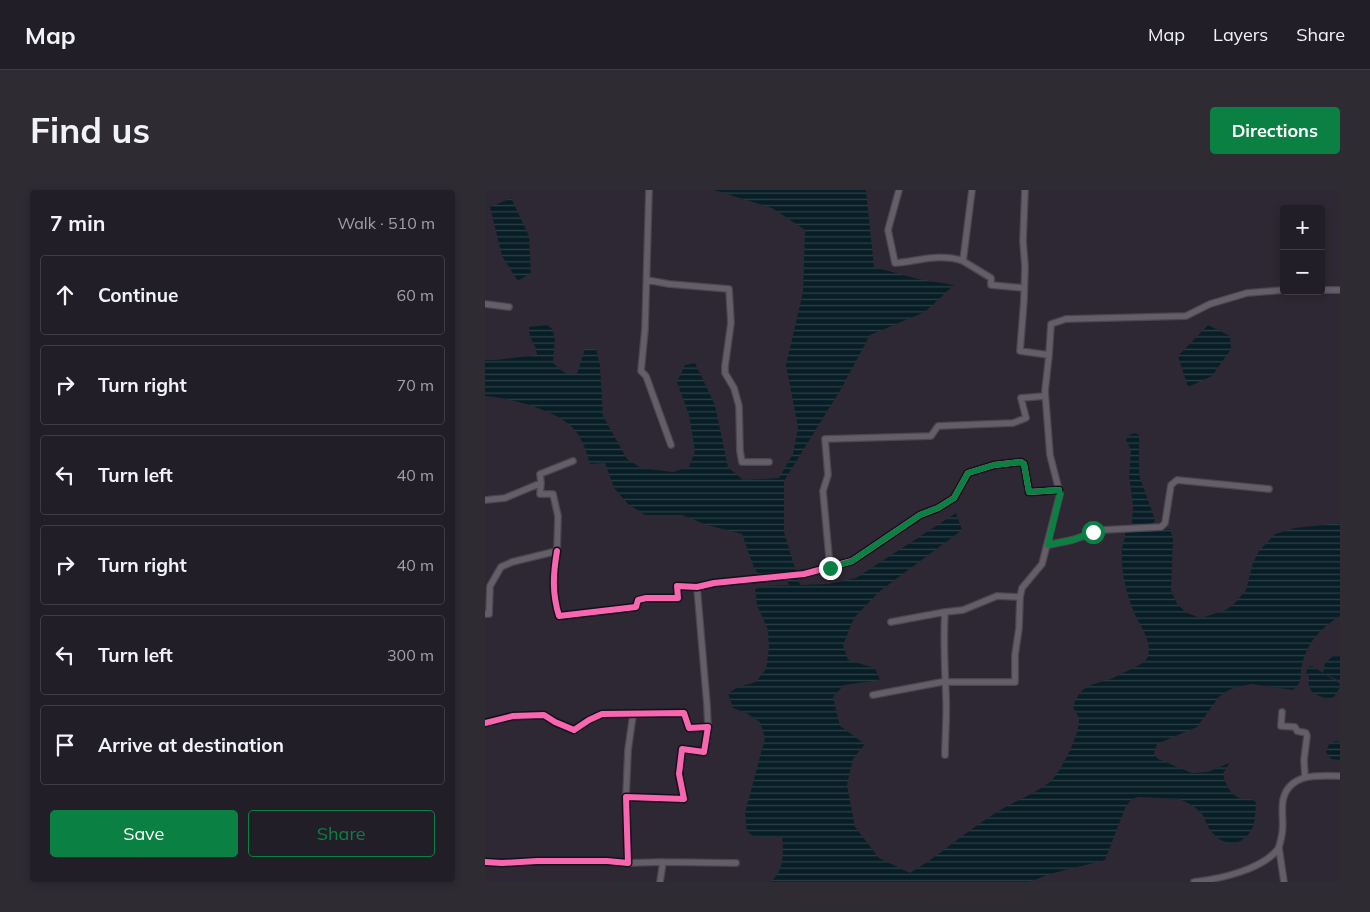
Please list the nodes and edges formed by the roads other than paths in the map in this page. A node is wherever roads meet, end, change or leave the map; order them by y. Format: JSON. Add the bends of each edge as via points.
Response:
{"nodes":[{"id":1,"x":649,"y":190,"type":"edge"},
{"id":2,"x":899,"y":190,"type":"edge"},
{"id":3,"x":972,"y":190,"type":"edge"},
{"id":4,"x":1025,"y":190,"type":"edge"},
{"id":5,"x":963,"y":261,"type":"junction"},
{"id":6,"x":647,"y":280,"type":"junction"},
{"id":7,"x":1024,"y":288,"type":"junction"},
{"id":8,"x":1280,"y":290,"type":"edge"},
{"id":9,"x":1325,"y":290,"type":"edge"},
{"id":10,"x":1340,"y":290,"type":"edge"},
{"id":11,"x":485,"y":304,"type":"edge"},
{"id":12,"x":509,"y":307,"type":"dead end"},
{"id":13,"x":1049,"y":355,"type":"junction"},
{"id":14,"x":1045,"y":396,"type":"junction"},
{"id":15,"x":671,"y":445,"type":"dead end"},
{"id":16,"x":573,"y":461,"type":"dead end"},
{"id":17,"x":769,"y":462,"type":"dead end"},
{"id":18,"x":541,"y":483,"type":"junction"},
{"id":19,"x":1269,"y":489,"type":"dead end"},
{"id":20,"x":1059,"y":490,"type":"junction"},
{"id":21,"x":485,"y":500,"type":"edge"},
{"id":22,"x":1048,"y":545,"type":"junction"},
{"id":23,"x":557,"y":551,"type":"junction"},
{"id":24,"x":830,"y":568,"type":"junction"},
{"id":25,"x":697,"y":587,"type":"junction"},
{"id":26,"x":1020,"y":596,"type":"junction"},
{"id":27,"x":945,"y":612,"type":"junction"},
{"id":28,"x":485,"y":614,"type":"edge"},
{"id":29,"x":891,"y":622,"type":"dead end"},
{"id":30,"x":945,"y":682,"type":"junction"},
{"id":31,"x":873,"y":695,"type":"dead end"},
{"id":32,"x":1282,"y":712,"type":"dead end"},
{"id":33,"x":633,"y":715,"type":"junction"},
{"id":34,"x":485,"y":723,"type":"edge"},
{"id":35,"x":708,"y":727,"type":"junction"},
{"id":36,"x":945,"y":755,"type":"dead end"},
{"id":37,"x":1340,"y":776,"type":"edge"},
{"id":38,"x":1305,"y":777,"type":"junction"},
{"id":39,"x":627,"y":797,"type":"junction"},
{"id":40,"x":1279,"y":848,"type":"junction"},
{"id":41,"x":485,"y":862,"type":"edge"},
{"id":42,"x":663,"y":862,"type":"junction"},
{"id":43,"x":628,"y":863,"type":"junction"},
{"id":44,"x":736,"y":863,"type":"dead end"},
{"id":45,"x":1205,"y":881,"type":"edge"},
{"id":46,"x":660,"y":882,"type":"edge"},
{"id":47,"x":1194,"y":882,"type":"edge"},
{"id":48,"x":1284,"y":882,"type":"edge"}],
"edges":[{"from":1,"to":6,"type":"street"},
{"from":2,"to":5,"type":"street","via":[[888,230],[895,263],[952,257]]},
{"from":3,"to":5,"type":"street"},
{"from":4,"to":7,"type":"street"},
{"from":5,"to":7,"type":"street","via":[[991,278],[991,285]]},
{"from":6,"to":15,"type":"street","via":[[641,371],[646,376]]},
{"from":6,"to":17,"type":"street","via":[[729,289],[731,323],[725,373],[739,406],[739,451],[742,462]]},
{"from":7,"to":13,"type":"street","via":[[1020,351]]},
{"from":8,"to":13,"type":"street","via":[[1247,293],[1210,304],[1186,316],[1066,319],[1051,324]]},
{"from":9,"to":10,"type":"street"},
{"from":11,"to":12,"type":"street"},
{"from":13,"to":14,"type":"street"},
{"from":14,"to":20,"type":"street","via":[[1050,455]]},
{"from":14,"to":24,"type":"street","via":[[1021,398],[1026,418],[1013,423],[937,426],[931,436],[825,439],[828,474],[823,491]]},
{"from":16,"to":18,"type":"street","via":[[540,474]]},
{"from":18,"to":21,"type":"street","via":[[505,498]]},
{"from":18,"to":23,"type":"street","via":[[540,494],[553,494],[558,516]]},
{"from":19,"to":22,"type":"street","via":[[1177,480],[1171,485],[1165,523],[1161,527],[1102,530]]},
{"from":20,"to":22,"type":"street"},
{"from":20,"to":24,"type":"street","via":[[1029,492],[1025,467],[1021,462],[972,471],[954,498],[920,515],[852,561]]},
{"from":22,"to":26,"type":"street","via":[[1042,564],[1022,588]]},
{"from":23,"to":25,"type":"street","via":[[554,597],[559,616],[635,606],[637,600],[647,598],[678,598],[677,586]]},
{"from":23,"to":28,"type":"street","via":[[501,567],[490,586],[489,614]]},
{"from":24,"to":25,"type":"street"},
{"from":25,"to":35,"type":"street"},
{"from":26,"to":27,"type":"street","via":[[997,596],[963,610]]},
{"from":26,"to":30,"type":"street","via":[[1015,682]]},
{"from":27,"to":29,"type":"street"},
{"from":27,"to":30,"type":"street"},
{"from":30,"to":31,"type":"street"},
{"from":30,"to":36,"type":"street"},
{"from":32,"to":38,"type":"street","via":[[1281,726],[1295,727],[1297,731],[1306,733]]},
{"from":33,"to":34,"type":"street","via":[[602,714],[575,730],[544,715],[513,716]]},
{"from":33,"to":35,"type":"street","via":[[685,713],[689,728]]},
{"from":33,"to":39,"type":"street"},
{"from":35,"to":39,"type":"street","via":[[704,752],[682,749],[679,774],[684,799]]},
{"from":37,"to":38,"type":"street"},
{"from":38,"to":40,"type":"street","via":[[1297,780],[1286,792]]},
{"from":39,"to":43,"type":"street"},
{"from":40,"to":45,"type":"street","via":[[1255,865]]},
{"from":40,"to":48,"type":"street"},
{"from":41,"to":43,"type":"street"},
{"from":42,"to":43,"type":"street"},
{"from":42,"to":44,"type":"street"},
{"from":42,"to":46,"type":"street"},
{"from":45,"to":47,"type":"street"}]}
